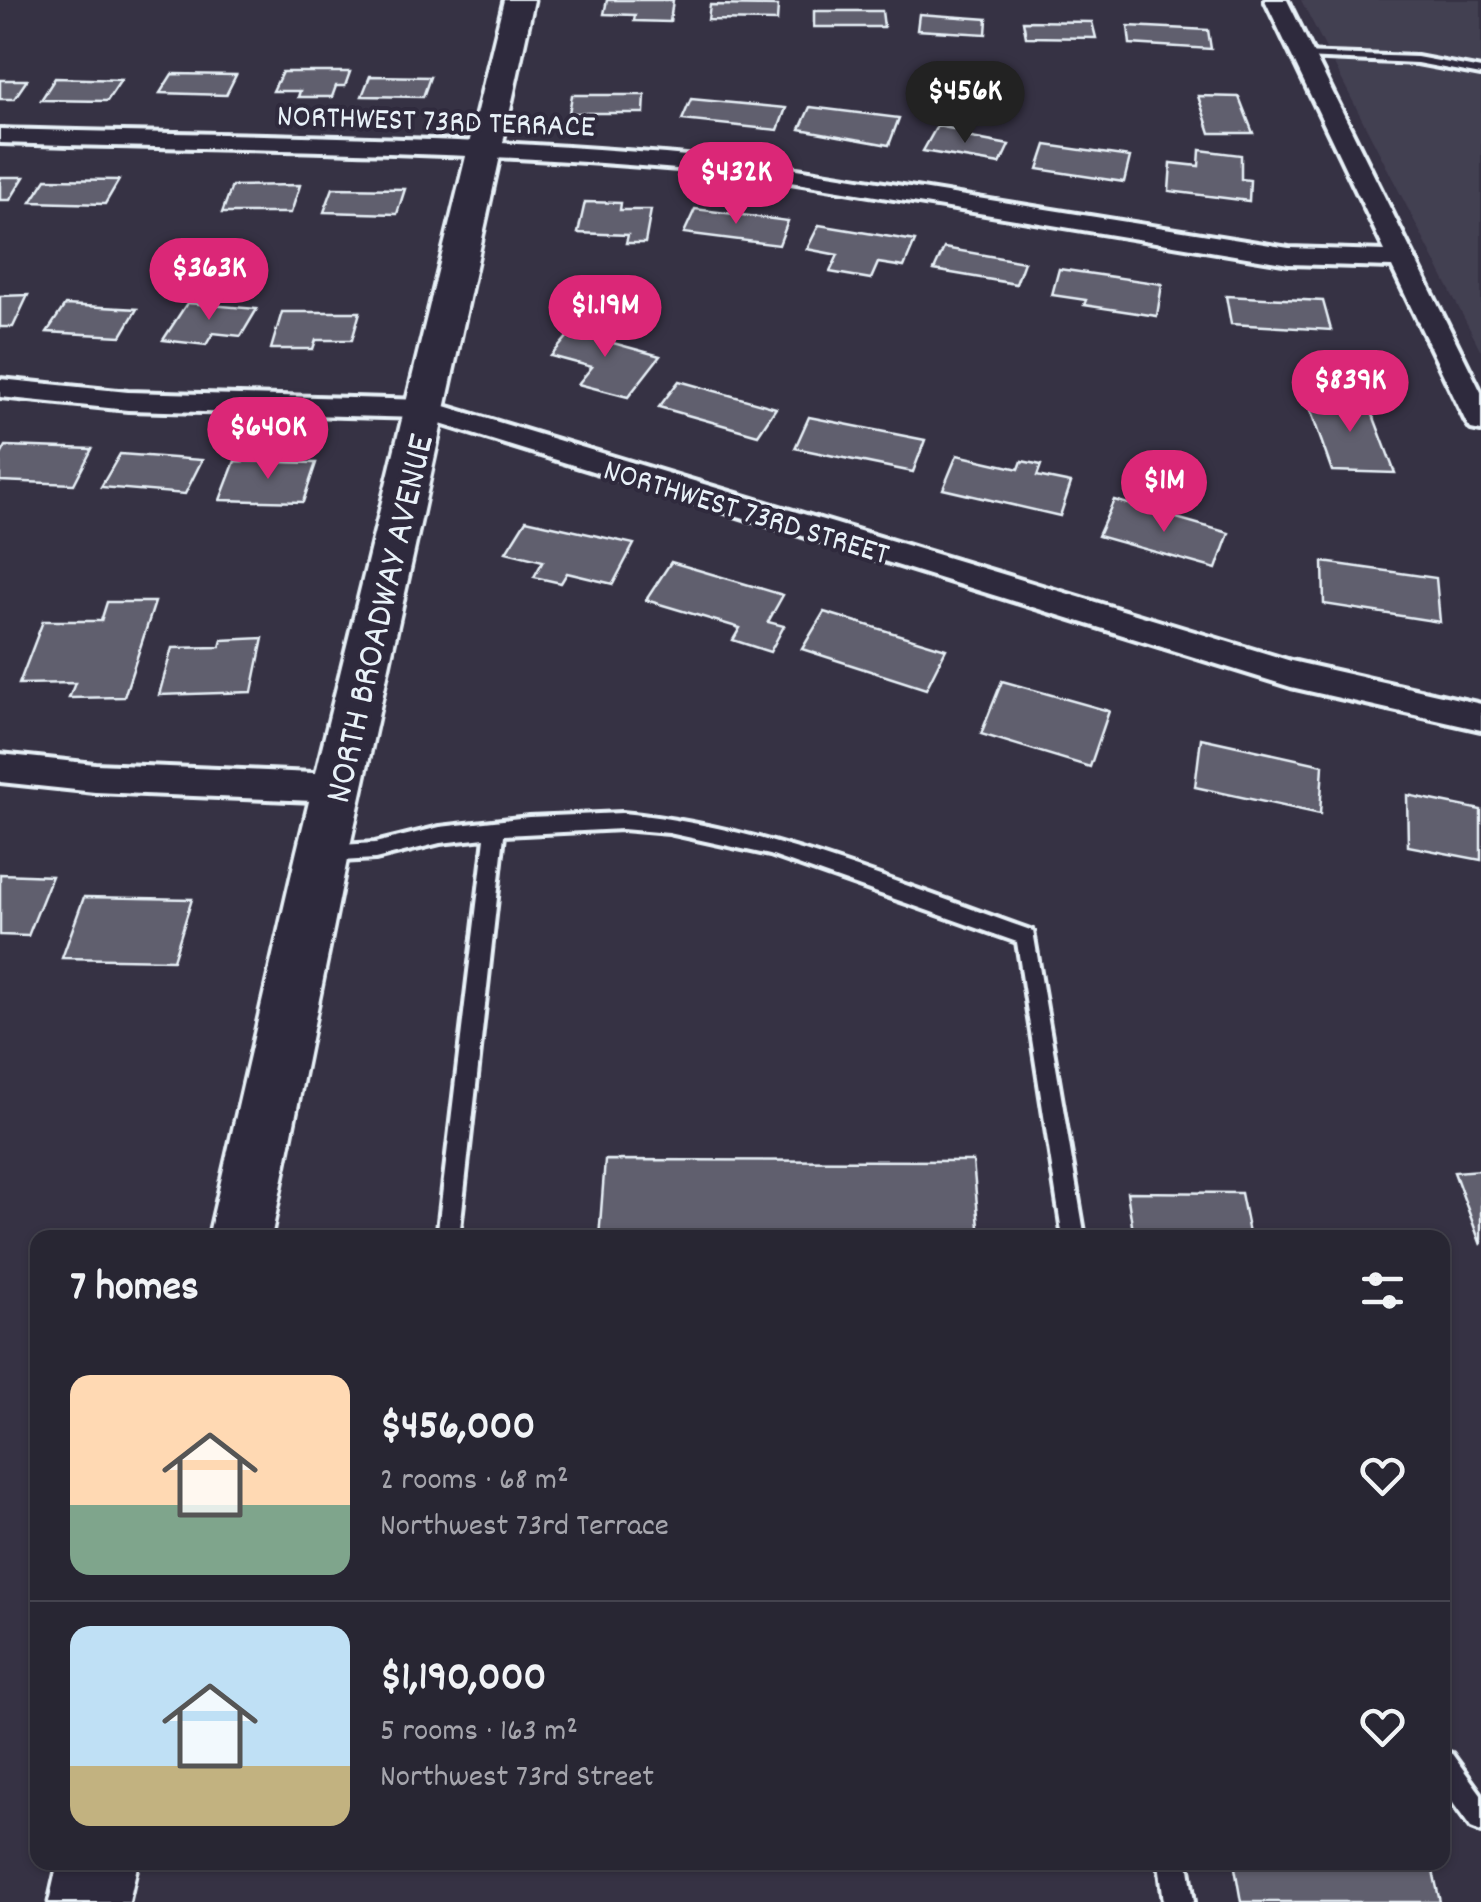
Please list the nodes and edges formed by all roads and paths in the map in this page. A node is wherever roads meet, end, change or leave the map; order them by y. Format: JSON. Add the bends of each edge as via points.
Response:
{"nodes":[{"id":1,"x":519,"y":0,"type":"edge"},
{"id":2,"x":1276,"y":0,"type":"edge"},
{"id":3,"x":1303,"y":55,"type":"junction"},
{"id":4,"x":1481,"y":72,"type":"edge"},
{"id":5,"x":0,"y":136,"type":"edge"},
{"id":6,"x":483,"y":150,"type":"junction"},
{"id":7,"x":1402,"y":259,"type":"junction"},
{"id":8,"x":0,"y":388,"type":"edge"},
{"id":9,"x":425,"y":409,"type":"junction"},
{"id":10,"x":1481,"y":422,"type":"edge"},
{"id":11,"x":1481,"y":718,"type":"edge"},
{"id":12,"x":0,"y":768,"type":"edge"},
{"id":13,"x":338,"y":788,"type":"junction"},
{"id":14,"x":495,"y":829,"type":"junction"},
{"id":15,"x":322,"y":854,"type":"junction"},
{"id":16,"x":241,"y":1230,"type":"edge"},
{"id":17,"x":449,"y":1230,"type":"edge"},
{"id":18,"x":1073,"y":1230,"type":"edge"},
{"id":19,"x":1450,"y":1775,"type":"edge"},
{"id":20,"x":1481,"y":1818,"type":"edge"},
{"id":21,"x":96,"y":1870,"type":"edge"},
{"id":22,"x":1174,"y":1870,"type":"edge"},
{"id":23,"x":89,"y":1902,"type":"edge"},
{"id":24,"x":1179,"y":1902,"type":"edge"}],
"edges":[{"from":1,"to":6,"type":"street","name":"NORTH BROADWAY AVENUE"},
{"from":2,"to":3,"type":"street"},
{"from":3,"to":4,"type":"lane","via":[[1417,60]]},
{"from":3,"to":7,"type":"street"},
{"from":5,"to":6,"type":"street","name":"NORTHWEST 73RD TERRACE"},
{"from":6,"to":7,"type":"street","name":"NORTHWEST 73RD TERRACE","via":[[766,171],[1289,256]]},
{"from":6,"to":9,"type":"street","name":"NORTH BROADWAY AVENUE"},
{"from":7,"to":10,"type":"street"},
{"from":8,"to":9,"type":"street","name":"NORTHWEST 73RD STREET","via":[[128,401]]},
{"from":9,"to":11,"type":"street","name":"NORTHWEST 73RD STREET","via":[[1291,674]]},
{"from":9,"to":13,"type":"street","name":"NORTH BROADWAY AVENUE"},
{"from":12,"to":13,"type":"street"},
{"from":13,"to":15,"type":"street","name":"NORTH BROADWAY AVENUE"},
{"from":14,"to":15,"type":"lane"},
{"from":14,"to":17,"type":"lane"},
{"from":14,"to":18,"type":"lane","via":[[622,821],[669,825],[771,848],[1026,937]]},
{"from":15,"to":16,"type":"street","name":"NORTH BROADWAY AVENUE"},
{"from":19,"to":20,"type":"lane"},
{"from":21,"to":23,"type":"street"},
{"from":22,"to":24,"type":"lane"}]}
